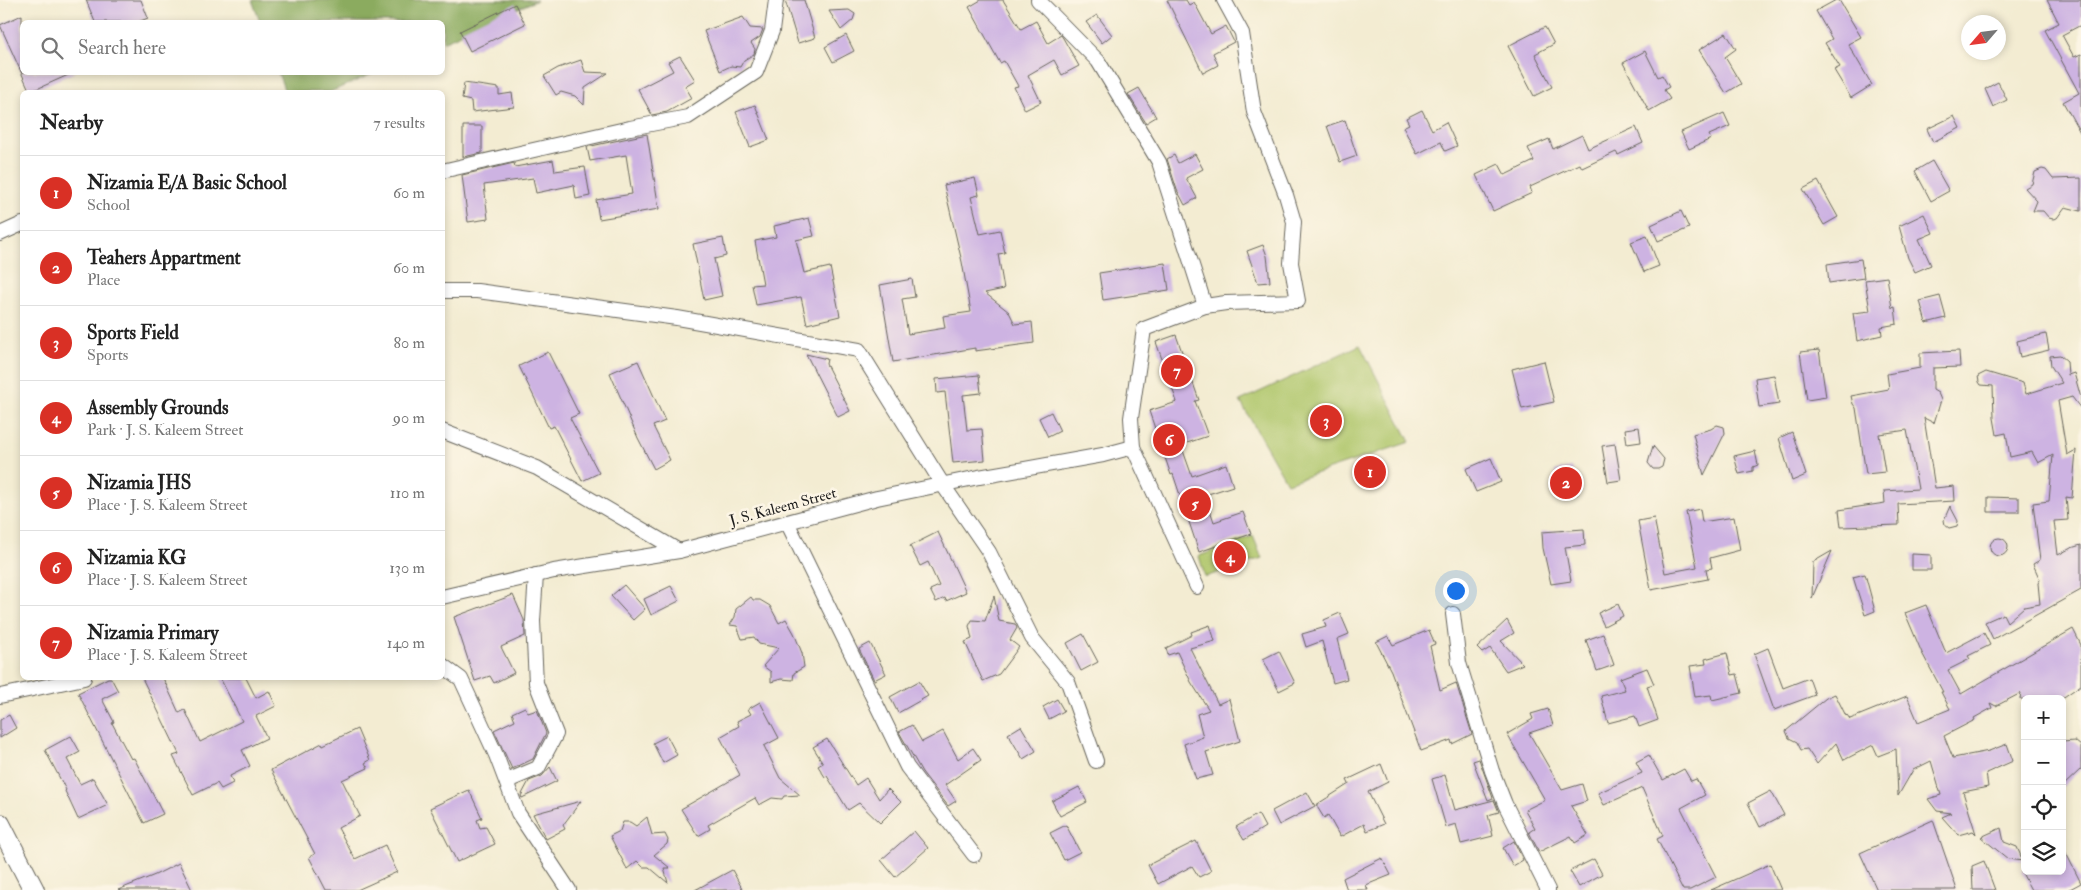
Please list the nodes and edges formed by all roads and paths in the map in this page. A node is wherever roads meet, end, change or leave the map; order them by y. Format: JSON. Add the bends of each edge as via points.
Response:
{"nodes":[{"id":1,"x":776,"y":0,"type":"edge"},
{"id":2,"x":1038,"y":0,"type":"edge"},
{"id":3,"x":1224,"y":0,"type":"edge"},
{"id":4,"x":445,"y":170,"type":"edge"},
{"id":5,"x":20,"y":225,"type":"edge"},
{"id":6,"x":0,"y":234,"type":"edge"},
{"id":7,"x":445,"y":290,"type":"edge"},
{"id":8,"x":1205,"y":306,"type":"junction"},
{"id":9,"x":445,"y":432,"type":"edge"},
{"id":10,"x":1133,"y":447,"type":"junction"},
{"id":11,"x":943,"y":485,"type":"junction"},
{"id":12,"x":787,"y":522,"type":"junction"},
{"id":13,"x":679,"y":552,"type":"junction"},
{"id":14,"x":536,"y":575,"type":"junction"},
{"id":15,"x":1197,"y":587,"type":"dead end"},
{"id":16,"x":445,"y":595,"type":"edge"},
{"id":17,"x":1453,"y":614,"type":"dead end"},
{"id":18,"x":445,"y":667,"type":"edge"},
{"id":19,"x":75,"y":680,"type":"edge"},
{"id":20,"x":0,"y":696,"type":"edge"},
{"id":21,"x":1096,"y":761,"type":"dead end"},
{"id":22,"x":507,"y":781,"type":"junction"},
{"id":23,"x":0,"y":824,"type":"edge"},
{"id":24,"x":974,"y":855,"type":"dead end"},
{"id":25,"x":34,"y":890,"type":"edge"},
{"id":26,"x":569,"y":890,"type":"edge"},
{"id":27,"x":1548,"y":890,"type":"edge"}],
"edges":[{"from":1,"to":4,"type":"street","via":[[772,32],[756,72],[688,117]]},
{"from":2,"to":8,"type":"street","via":[[1098,60],[1159,162]]},
{"from":3,"to":8,"type":"street","via":[[1242,33],[1254,112],[1294,222],[1291,264],[1298,301]]},
{"from":5,"to":6,"type":"street"},
{"from":7,"to":11,"type":"street","via":[[477,291],[677,318],[859,350]]},
{"from":8,"to":10,"type":"street","via":[[1144,328],[1132,418]]},
{"from":9,"to":13,"type":"street","via":[[538,468]]},
{"from":10,"to":11,"type":"street","name":"J. S. Kaleem Street"},
{"from":10,"to":15,"type":"street"},
{"from":11,"to":12,"type":"street","name":"J. S. Kaleem Street","via":[[877,498]]},
{"from":11,"to":21,"type":"street","via":[[989,552],[1032,638],[1068,682]]},
{"from":12,"to":13,"type":"street","name":"J. S. Kaleem Street"},
{"from":12,"to":24,"type":"street","via":[[907,766]]},
{"from":13,"to":14,"type":"street","name":"J. S. Kaleem Street"},
{"from":14,"to":16,"type":"street","name":"J. S. Kaleem Street"},
{"from":14,"to":22,"type":"street","via":[[536,683],[556,734],[538,768]]},
{"from":17,"to":27,"type":"street","via":[[1459,663],[1492,771]]},
{"from":18,"to":22,"type":"street","via":[[460,679]]},
{"from":19,"to":20,"type":"street"},
{"from":22,"to":26,"type":"street","via":[[518,813]]},
{"from":23,"to":25,"type":"main road"}]}
